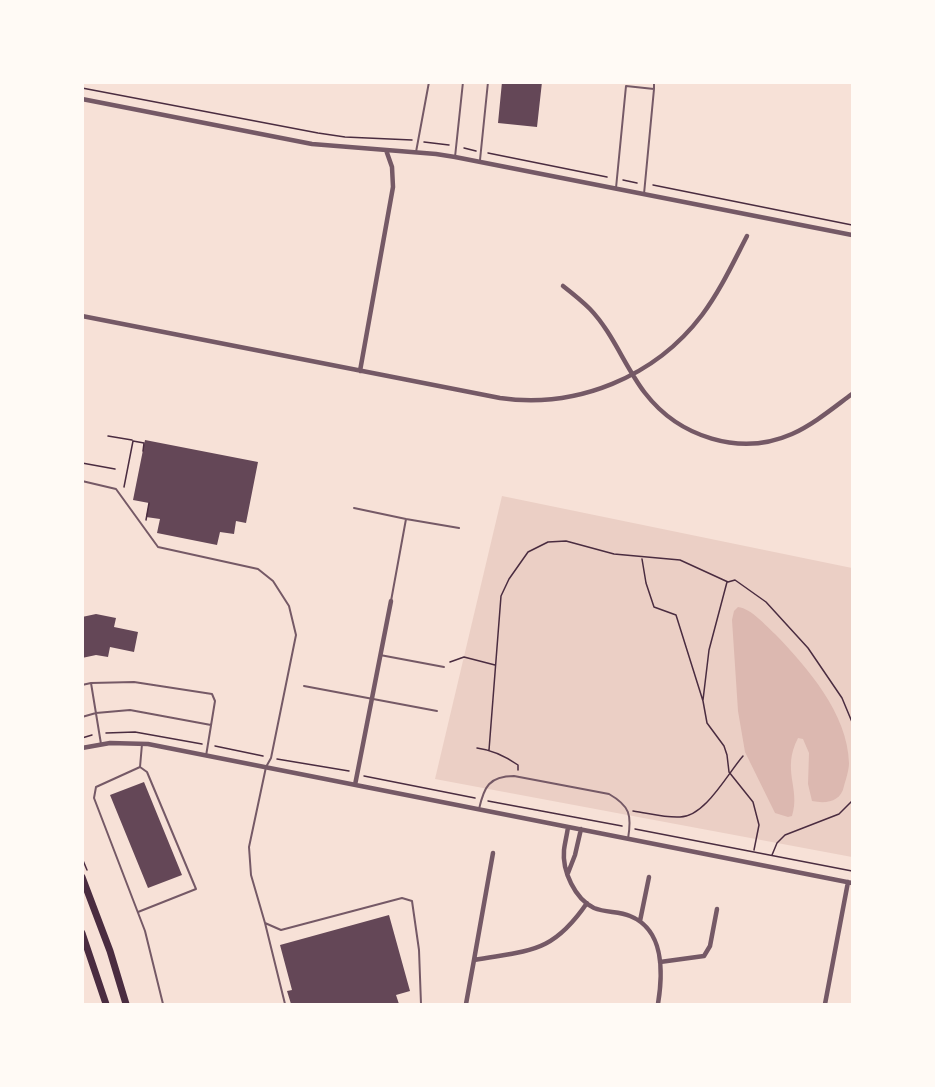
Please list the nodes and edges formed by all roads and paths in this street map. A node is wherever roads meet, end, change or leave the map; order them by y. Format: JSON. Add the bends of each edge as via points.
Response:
{"nodes":[{"id":1,"x":429,"y":82,"type":"edge"},
{"id":2,"x":463,"y":82,"type":"edge"},
{"id":3,"x":488,"y":82,"type":"edge"},
{"id":4,"x":654,"y":82,"type":"edge"},
{"id":5,"x":82,"y":88,"type":"edge"},
{"id":6,"x":654,"y":89,"type":"junction"},
{"id":7,"x":82,"y":99,"type":"edge"},
{"id":8,"x":413,"y":140,"type":"dead end"},
{"id":9,"x":423,"y":142,"type":"dead end"},
{"id":10,"x":450,"y":146,"type":"dead end"},
{"id":11,"x":464,"y":148,"type":"dead end"},
{"id":12,"x":386,"y":150,"type":"junction"},
{"id":13,"x":477,"y":151,"type":"dead end"},
{"id":14,"x":416,"y":152,"type":"junction"},
{"id":15,"x":488,"y":153,"type":"dead end"},
{"id":16,"x":455,"y":157,"type":"junction"},
{"id":17,"x":479,"y":162,"type":"junction"},
{"id":18,"x":607,"y":177,"type":"dead end"},
{"id":19,"x":622,"y":180,"type":"dead end"},
{"id":20,"x":637,"y":183,"type":"dead end"},
{"id":21,"x":653,"y":185,"type":"dead end"},
{"id":22,"x":616,"y":188,"type":"junction"},
{"id":23,"x":644,"y":194,"type":"junction"},
{"id":24,"x":852,"y":225,"type":"edge"},
{"id":25,"x":852,"y":235,"type":"edge"},
{"id":26,"x":747,"y":236,"type":"dead end"},
{"id":27,"x":562,"y":286,"type":"dead end"},
{"id":28,"x":82,"y":316,"type":"edge"},
{"id":29,"x":360,"y":371,"type":"junction"},
{"id":30,"x":633,"y":375,"type":"junction"},
{"id":31,"x":852,"y":394,"type":"edge"},
{"id":32,"x":108,"y":436,"type":"dead end"},
{"id":33,"x":133,"y":441,"type":"junction"},
{"id":34,"x":142,"y":451,"type":"dead end"},
{"id":35,"x":82,"y":463,"type":"edge"},
{"id":36,"x":115,"y":469,"type":"dead end"},
{"id":37,"x":82,"y":481,"type":"edge"},
{"id":38,"x":124,"y":488,"type":"dead end"},
{"id":39,"x":149,"y":503,"type":"dead end"},
{"id":40,"x":354,"y":508,"type":"dead end"},
{"id":41,"x":406,"y":519,"type":"junction"},
{"id":42,"x":146,"y":521,"type":"dead end"},
{"id":43,"x":459,"y":528,"type":"dead end"},
{"id":44,"x":642,"y":558,"type":"junction"},
{"id":45,"x":728,"y":582,"type":"junction"},
{"id":46,"x":391,"y":601,"type":"joint"},
{"id":47,"x":381,"y":655,"type":"junction"},
{"id":48,"x":495,"y":665,"type":"junction"},
{"id":49,"x":444,"y":668,"type":"joint"},
{"id":50,"x":91,"y":683,"type":"junction"},
{"id":51,"x":82,"y":684,"type":"edge"},
{"id":52,"x":304,"y":686,"type":"dead end"},
{"id":53,"x":372,"y":699,"type":"junction"},
{"id":54,"x":703,"y":701,"type":"junction"},
{"id":55,"x":437,"y":711,"type":"dead end"},
{"id":56,"x":96,"y":713,"type":"junction"},
{"id":57,"x":82,"y":717,"type":"edge"},
{"id":58,"x":852,"y":722,"type":"edge"},
{"id":59,"x":211,"y":725,"type":"junction"},
{"id":60,"x":99,"y":734,"type":"junction"},
{"id":61,"x":82,"y":738,"type":"edge"},
{"id":62,"x":101,"y":744,"type":"junction"},
{"id":63,"x":142,"y":744,"type":"junction"},
{"id":64,"x":208,"y":745,"type":"junction"},
{"id":65,"x":82,"y":748,"type":"edge"},
{"id":66,"x":477,"y":748,"type":"dead end"},
{"id":67,"x":489,"y":750,"type":"junction"},
{"id":68,"x":206,"y":756,"type":"junction"},
{"id":69,"x":743,"y":756,"type":"dead end"},
{"id":70,"x":271,"y":758,"type":"junction"},
{"id":71,"x":140,"y":767,"type":"junction"},
{"id":72,"x":266,"y":767,"type":"junction"},
{"id":73,"x":729,"y":772,"type":"junction"},
{"id":74,"x":357,"y":775,"type":"junction"},
{"id":75,"x":517,"y":777,"type":"junction"},
{"id":76,"x":355,"y":785,"type":"junction"},
{"id":77,"x":481,"y":799,"type":"junction"},
{"id":78,"x":852,"y":801,"type":"edge"},
{"id":79,"x":479,"y":809,"type":"junction"},
{"id":80,"x":628,"y":810,"type":"junction"},
{"id":81,"x":568,"y":827,"type":"junction"},
{"id":82,"x":630,"y":828,"type":"junction"},
{"id":83,"x":581,"y":829,"type":"junction"},
{"id":84,"x":628,"y":838,"type":"junction"},
{"id":85,"x":754,"y":852,"type":"junction"},
{"id":86,"x":493,"y":853,"type":"dead end"},
{"id":87,"x":771,"y":855,"type":"junction"},
{"id":88,"x":852,"y":871,"type":"edge"},
{"id":89,"x":567,"y":873,"type":"junction"},
{"id":90,"x":82,"y":877,"type":"edge"},
{"id":91,"x":649,"y":877,"type":"dead end"},
{"id":92,"x":850,"y":882,"type":"edge"},
{"id":93,"x":587,"y":903,"type":"junction"},
{"id":94,"x":717,"y":909,"type":"dead end"},
{"id":95,"x":138,"y":912,"type":"junction"},
{"id":96,"x":640,"y":921,"type":"junction"},
{"id":97,"x":265,"y":923,"type":"junction"},
{"id":98,"x":82,"y":933,"type":"edge"},
{"id":99,"x":85,"y":946,"type":"edge"},
{"id":100,"x":474,"y":960,"type":"junction"},
{"id":101,"x":660,"y":962,"type":"junction"},
{"id":102,"x":106,"y":1005,"type":"edge"},
{"id":103,"x":126,"y":1005,"type":"edge"},
{"id":104,"x":163,"y":1005,"type":"edge"},
{"id":105,"x":285,"y":1005,"type":"edge"},
{"id":106,"x":422,"y":1005,"type":"edge"},
{"id":107,"x":466,"y":1005,"type":"edge"},
{"id":108,"x":658,"y":1005,"type":"edge"},
{"id":109,"x":825,"y":1005,"type":"edge"}],
"edges":[{"from":1,"to":14,"type":"lane"},
{"from":2,"to":16,"type":"lane"},
{"from":3,"to":17,"type":"lane"},
{"from":4,"to":6,"type":"lane"},
{"from":5,"to":8,"type":"path","via":[[318,133]]},
{"from":6,"to":22,"type":"lane","via":[[626,86]]},
{"from":6,"to":23,"type":"lane"},
{"from":7,"to":12,"type":"street","via":[[312,144]]},
{"from":9,"to":10,"type":"path"},
{"from":11,"to":13,"type":"path"},
{"from":12,"to":14,"type":"street"},
{"from":12,"to":29,"type":"street","via":[[393,187]]},
{"from":14,"to":16,"type":"street"},
{"from":15,"to":18,"type":"path"},
{"from":16,"to":17,"type":"street"},
{"from":17,"to":22,"type":"street"},
{"from":19,"to":20,"type":"path"},
{"from":21,"to":24,"type":"path"},
{"from":22,"to":23,"type":"street"},
{"from":23,"to":25,"type":"street"},
{"from":26,"to":30,"type":"street","via":[[702,315],[672,347]]},
{"from":27,"to":30,"type":"street","via":[[591,309]]},
{"from":28,"to":29,"type":"street"},
{"from":29,"to":30,"type":"street","via":[[529,401],[582,395]]},
{"from":30,"to":31,"type":"street","via":[[675,423],[702,436],[736,443],[790,435]]},
{"from":32,"to":33,"type":"path"},
{"from":33,"to":34,"type":"path","via":[[144,443]]},
{"from":33,"to":38,"type":"path"},
{"from":35,"to":36,"type":"path"},
{"from":37,"to":70,"type":"lane","via":[[116,489],[158,547],[258,569],[273,581],[289,606],[296,635]]},
{"from":39,"to":42,"type":"path"},
{"from":40,"to":41,"type":"lane"},
{"from":41,"to":43,"type":"lane"},
{"from":41,"to":46,"type":"lane"},
{"from":44,"to":45,"type":"path","via":[[680,560]]},
{"from":44,"to":48,"type":"path","via":[[566,541],[548,542],[528,552],[501,596]]},
{"from":44,"to":54,"type":"path","via":[[654,607],[676,615]]},
{"from":45,"to":54,"type":"path","via":[[709,650]]},
{"from":45,"to":58,"type":"path","via":[[735,580],[765,602],[808,648],[842,698]]},
{"from":46,"to":47,"type":"street"},
{"from":47,"to":49,"type":"lane"},
{"from":47,"to":53,"type":"street"},
{"from":48,"to":49,"type":"path","via":[[464,657]]},
{"from":48,"to":67,"type":"path"},
{"from":50,"to":51,"type":"lane"},
{"from":50,"to":56,"type":"lane"},
{"from":50,"to":59,"type":"lane","via":[[134,682],[212,694],[215,701]]},
{"from":52,"to":53,"type":"lane"},
{"from":53,"to":55,"type":"lane"},
{"from":53,"to":74,"type":"street"},
{"from":54,"to":73,"type":"path","via":[[707,723],[728,755]]},
{"from":56,"to":57,"type":"lane"},
{"from":56,"to":59,"type":"lane","via":[[130,710]]},
{"from":56,"to":60,"type":"lane"},
{"from":59,"to":64,"type":"lane"},
{"from":60,"to":61,"type":"path"},
{"from":60,"to":62,"type":"lane"},
{"from":60,"to":64,"type":"path","via":[[135,732]]},
{"from":62,"to":63,"type":"street"},
{"from":62,"to":65,"type":"street"},
{"from":63,"to":68,"type":"street"},
{"from":63,"to":71,"type":"lane"},
{"from":64,"to":68,"type":"lane"},
{"from":64,"to":70,"type":"path"},
{"from":66,"to":67,"type":"path"},
{"from":67,"to":75,"type":"path","via":[[518,765]]},
{"from":68,"to":72,"type":"street"},
{"from":69,"to":73,"type":"path"},
{"from":70,"to":72,"type":"lane"},
{"from":70,"to":74,"type":"path","via":[[345,769]]},
{"from":71,"to":95,"type":"lane","via":[[96,787],[94,798]]},
{"from":71,"to":95,"type":"lane","via":[[147,772],[196,889]]},
{"from":72,"to":76,"type":"street"},
{"from":72,"to":97,"type":"lane","via":[[249,847],[251,875]]},
{"from":73,"to":80,"type":"path","via":[[709,800],[689,816]]},
{"from":73,"to":85,"type":"path","via":[[753,802],[759,825]]},
{"from":74,"to":76,"type":"street"},
{"from":74,"to":77,"type":"path"},
{"from":75,"to":77,"type":"lane","via":[[501,776],[491,781]]},
{"from":75,"to":80,"type":"lane","via":[[609,794]]},
{"from":76,"to":79,"type":"street"},
{"from":77,"to":79,"type":"lane"},
{"from":77,"to":82,"type":"path"},
{"from":78,"to":87,"type":"path","via":[[839,814],[785,835]]},
{"from":79,"to":81,"type":"street"},
{"from":80,"to":82,"type":"lane"},
{"from":81,"to":83,"type":"street"},
{"from":81,"to":89,"type":"street","via":[[564,852]]},
{"from":82,"to":84,"type":"lane"},
{"from":82,"to":85,"type":"path"},
{"from":83,"to":84,"type":"street"},
{"from":83,"to":89,"type":"street"},
{"from":84,"to":92,"type":"street"},
{"from":85,"to":87,"type":"path"},
{"from":86,"to":100,"type":"street"},
{"from":87,"to":88,"type":"path"},
{"from":89,"to":93,"type":"street"},
{"from":90,"to":103,"type":"main road"},
{"from":91,"to":96,"type":"street"},
{"from":92,"to":109,"type":"street"},
{"from":93,"to":96,"type":"street"},
{"from":93,"to":100,"type":"street","via":[[551,942],[534,950]]},
{"from":94,"to":101,"type":"street","via":[[704,956]]},
{"from":95,"to":104,"type":"lane"},
{"from":96,"to":101,"type":"street","via":[[654,937]]},
{"from":97,"to":105,"type":"lane"},
{"from":97,"to":106,"type":"lane","via":[[281,930],[402,898],[412,901]]},
{"from":98,"to":99,"type":"main road"},
{"from":99,"to":102,"type":"main road"},
{"from":100,"to":107,"type":"street"},
{"from":101,"to":108,"type":"street"}]}
